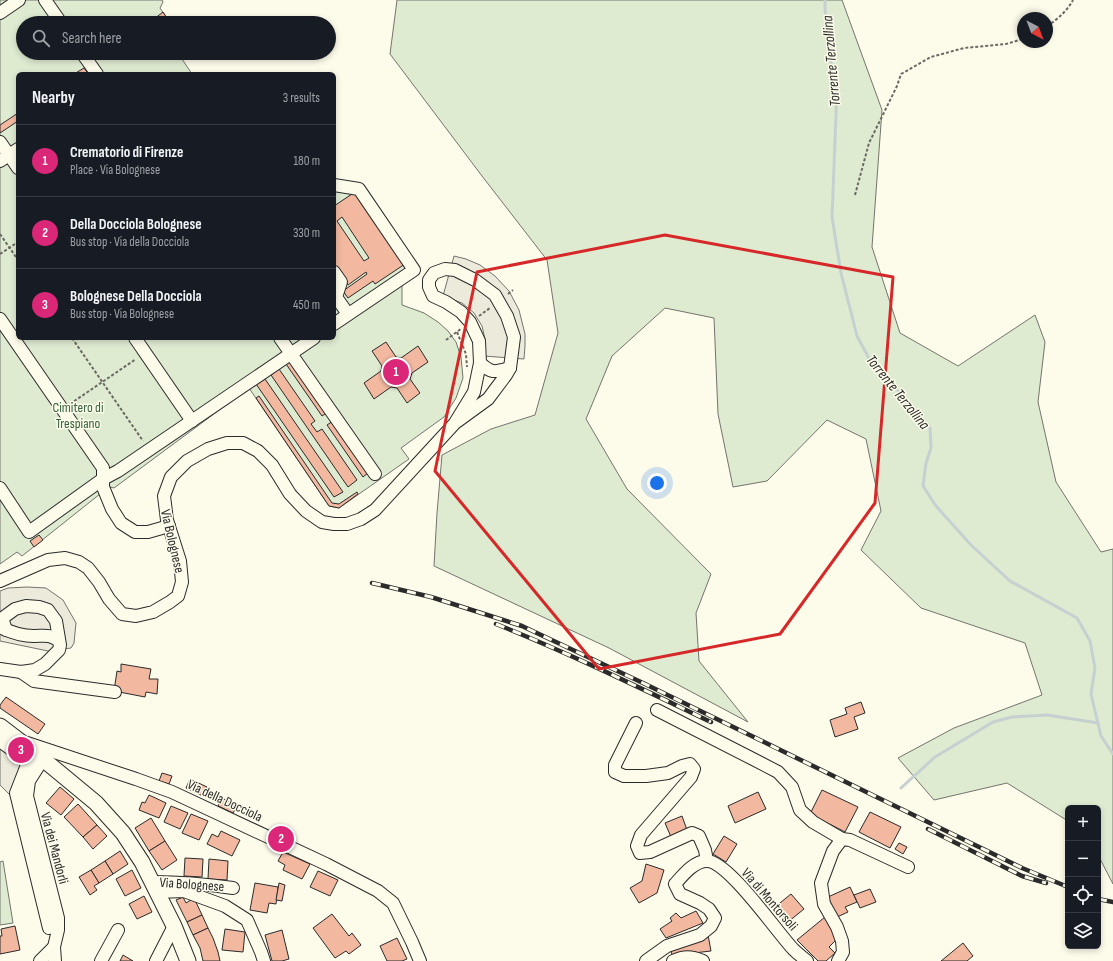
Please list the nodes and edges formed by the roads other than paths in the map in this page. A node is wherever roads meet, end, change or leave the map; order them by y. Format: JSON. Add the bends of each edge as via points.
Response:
{"nodes":[{"id":1,"x":19,"y":0,"type":"edge"},
{"id":2,"x":45,"y":0,"type":"edge"},
{"id":3,"x":0,"y":13,"type":"edge"},
{"id":4,"x":56,"y":16,"type":"edge"},
{"id":5,"x":87,"y":60,"type":"edge"},
{"id":6,"x":96,"y":72,"type":"edge"},
{"id":7,"x":0,"y":142,"type":"edge"},
{"id":8,"x":9,"y":155,"type":"edge"},
{"id":9,"x":16,"y":165,"type":"edge"},
{"id":10,"x":336,"y":185,"type":"edge"},
{"id":11,"x":336,"y":275,"type":"edge"},
{"id":12,"x":336,"y":297,"type":"edge"},
{"id":13,"x":336,"y":297,"type":"edge"},
{"id":14,"x":348,"y":314,"type":"junction"},
{"id":15,"x":0,"y":319,"type":"edge"},
{"id":16,"x":336,"y":323,"type":"edge"},
{"id":17,"x":16,"y":338,"type":"edge"},
{"id":18,"x":18,"y":340,"type":"edge"},
{"id":19,"x":136,"y":340,"type":"edge"},
{"id":20,"x":281,"y":340,"type":"edge"},
{"id":21,"x":311,"y":340,"type":"edge"},
{"id":22,"x":291,"y":354,"type":"junction"},
{"id":23,"x":480,"y":363,"type":"junction"},
{"id":24,"x":510,"y":368,"type":"junction"},
{"id":25,"x":192,"y":421,"type":"junction"},
{"id":26,"x":456,"y":423,"type":"junction"},
{"id":27,"x":375,"y":474,"type":"dead end"},
{"id":28,"x":103,"y":479,"type":"junction"},
{"id":29,"x":0,"y":488,"type":"edge"},
{"id":30,"x":169,"y":526,"type":"junction"},
{"id":31,"x":0,"y":581,"type":"edge"},
{"id":32,"x":3,"y":629,"type":"edge"},
{"id":33,"x":59,"y":641,"type":"junction"},
{"id":34,"x":0,"y":669,"type":"edge"},
{"id":35,"x":21,"y":672,"type":"junction"},
{"id":36,"x":115,"y":692,"type":"dead end"},
{"id":37,"x":657,"y":710,"type":"dead end"},
{"id":38,"x":636,"y":723,"type":"dead end"},
{"id":39,"x":0,"y":726,"type":"edge"},
{"id":40,"x":0,"y":741,"type":"edge"},
{"id":41,"x":20,"y":741,"type":"junction"},
{"id":42,"x":38,"y":755,"type":"junction"},
{"id":43,"x":842,"y":839,"type":"junction"},
{"id":44,"x":707,"y":861,"type":"junction"},
{"id":45,"x":908,"y":867,"type":"dead end"},
{"id":46,"x":154,"y":887,"type":"junction"},
{"id":47,"x":232,"y":888,"type":"dead end"},
{"id":48,"x":174,"y":926,"type":"junction"},
{"id":49,"x":49,"y":928,"type":"dead end"},
{"id":50,"x":118,"y":930,"type":"dead end"},
{"id":51,"x":54,"y":947,"type":"junction"},
{"id":52,"x":40,"y":961,"type":"edge"},
{"id":53,"x":55,"y":961,"type":"edge"},
{"id":54,"x":101,"y":961,"type":"edge"},
{"id":55,"x":156,"y":961,"type":"edge"},
{"id":56,"x":188,"y":961,"type":"edge"},
{"id":57,"x":264,"y":961,"type":"edge"},
{"id":58,"x":420,"y":961,"type":"edge"},
{"id":59,"x":646,"y":961,"type":"edge"},
{"id":60,"x":673,"y":961,"type":"edge"},
{"id":61,"x":702,"y":961,"type":"edge"},
{"id":62,"x":807,"y":961,"type":"edge"},
{"id":63,"x":838,"y":961,"type":"edge"}],
"edges":[{"from":1,"to":3,"type":"street"},
{"from":2,"to":4,"type":"street"},
{"from":5,"to":6,"type":"street"},
{"from":7,"to":8,"type":"street"},
{"from":8,"to":9,"type":"street"},
{"from":10,"to":14,"type":"street","via":[[360,189],[414,270]]},
{"from":11,"to":12,"type":"street","via":[[341,282]]},
{"from":13,"to":14,"type":"street"},
{"from":14,"to":16,"type":"street"},
{"from":15,"to":17,"type":"street"},
{"from":18,"to":28,"type":"street","via":[[103,468]]},
{"from":19,"to":25,"type":"street"},
{"from":20,"to":22,"type":"street"},
{"from":21,"to":22,"type":"street"},
{"from":22,"to":25,"type":"street"},
{"from":22,"to":27,"type":"street"},
{"from":23,"to":24,"type":"street","via":[[488,370],[498,372]]},
{"from":23,"to":24,"type":"street","via":[[479,341],[470,322],[461,312],[433,296],[429,280],[434,273],[445,269],[455,270],[475,280],[495,295],[507,316],[514,337]]},
{"from":23,"to":26,"type":"street","via":[[474,392]]},
{"from":24,"to":26,"type":"street","via":[[488,399]]},
{"from":25,"to":28,"type":"street"},
{"from":26,"to":30,"type":"street","name":"Via Bolognese","via":[[375,510],[347,524],[322,522],[306,511],[290,494],[272,465],[258,451],[243,443],[227,443],[208,449],[187,461],[171,477],[164,496]]},
{"from":28,"to":29,"type":"street","via":[[30,532]]},
{"from":28,"to":30,"type":"street","via":[[103,488],[121,523],[135,532],[148,532]]},
{"from":30,"to":31,"type":"street","name":"Via Bolognese","via":[[180,561],[182,582],[178,596],[153,612],[136,616],[122,614],[88,568],[65,558],[48,560]]},
{"from":32,"to":33,"type":"street","via":[[35,636],[46,635]]},
{"from":32,"to":33,"type":"street","via":[[4,617],[15,609],[26,606],[39,607],[48,610],[56,621]]},
{"from":33,"to":35,"type":"street","via":[[59,650],[45,664],[35,670]]},
{"from":34,"to":35,"type":"street"},
{"from":35,"to":36,"type":"street","via":[[34,681]]},
{"from":37,"to":43,"type":"street","via":[[778,772],[792,787],[800,810],[813,822]]},
{"from":38,"to":44,"type":"street","via":[[615,765],[615,772],[624,776],[646,776],[668,773],[690,764],[694,769],[691,777],[641,835],[637,846],[640,853],[650,852],[692,834],[700,836]]},
{"from":39,"to":41,"type":"main road","name":"Via Bolognese"},
{"from":40,"to":42,"type":"street","via":[[26,760]]},
{"from":41,"to":42,"type":"main road","name":"Via Bolognese"},
{"from":41,"to":58,"type":"street","name":"Via della Docciola","via":[[172,792],[378,891],[393,903]]},
{"from":42,"to":46,"type":"main road","name":"Via Bolognese","via":[[96,803],[123,833],[142,862]]},
{"from":42,"to":49,"type":"street","via":[[27,765],[16,793]]},
{"from":42,"to":51,"type":"street","name":"Via dei Mandorli","via":[[26,796],[58,918]]},
{"from":43,"to":45,"type":"street","via":[[850,840]]},
{"from":43,"to":63,"type":"street","via":[[834,851],[821,883],[824,904],[842,941],[843,952]]},
{"from":44,"to":59,"type":"street","via":[[695,864],[675,884],[680,894],[709,909],[715,918],[711,926],[700,935],[667,946]]},
{"from":44,"to":62,"type":"street","name":"Via di Montorsoli","via":[[718,865],[750,896]]},
{"from":46,"to":47,"type":"street","name":"Via Bolognese","via":[[183,882]]},
{"from":46,"to":48,"type":"main road","name":"Via Bolognese"},
{"from":46,"to":57,"type":"street","via":[[184,891],[225,906],[247,920]]},
{"from":48,"to":55,"type":"street"},
{"from":48,"to":56,"type":"main road","name":"Via Bolognese"},
{"from":50,"to":54,"type":"street"},
{"from":51,"to":52,"type":"street"},
{"from":51,"to":53,"type":"street","name":"Via dei Mandorli"},
{"from":60,"to":61,"type":"street","via":[[682,957]]}]}
